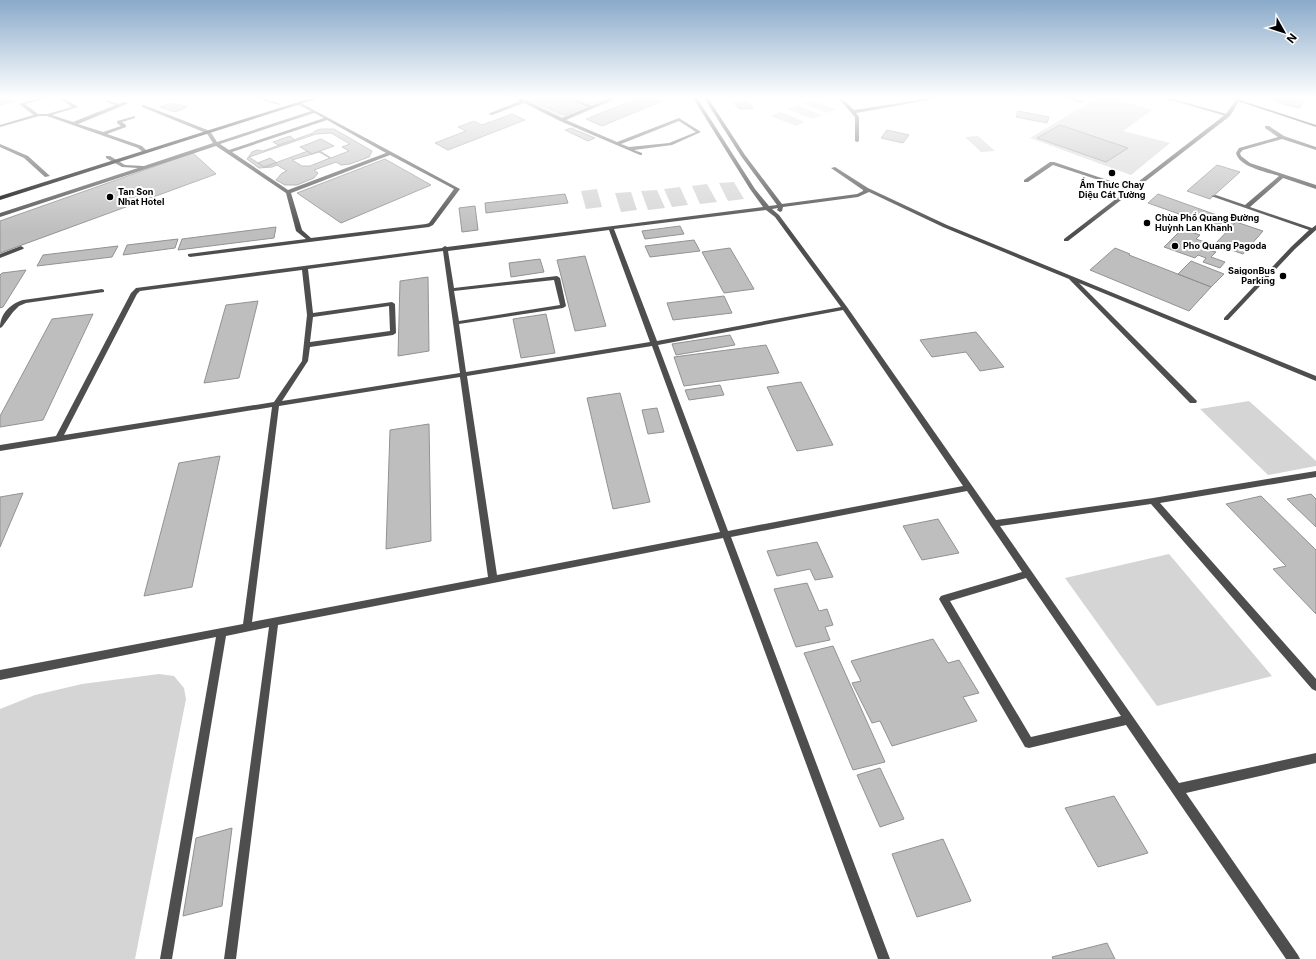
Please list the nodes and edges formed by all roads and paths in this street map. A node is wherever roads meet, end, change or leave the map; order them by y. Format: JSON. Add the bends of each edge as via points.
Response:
{"nodes":[{"id":1,"x":128,"y":143,"type":"edge"},
{"id":2,"x":154,"y":143,"type":"edge"},
{"id":3,"x":175,"y":143,"type":"edge"},
{"id":4,"x":220,"y":143,"type":"edge"},
{"id":5,"x":255,"y":143,"type":"edge"},
{"id":6,"x":371,"y":143,"type":"edge"},
{"id":7,"x":614,"y":143,"type":"edge"},
{"id":8,"x":620,"y":143,"type":"edge"},
{"id":9,"x":673,"y":143,"type":"edge"},
{"id":10,"x":723,"y":143,"type":"edge"},
{"id":11,"x":735,"y":143,"type":"edge"},
{"id":12,"x":1192,"y":143,"type":"edge"},
{"id":13,"x":1259,"y":143,"type":"edge"},
{"id":14,"x":1299,"y":143,"type":"edge"},
{"id":15,"x":0,"y":144,"type":"edge"},
{"id":16,"x":216,"y":144,"type":"junction"},
{"id":17,"x":617,"y":144,"type":"junction"},
{"id":18,"x":140,"y":147,"type":"junction"},
{"id":19,"x":1314,"y":148,"type":"edge"},
{"id":20,"x":628,"y":149,"type":"junction"},
{"id":21,"x":146,"y":152,"type":"junction"},
{"id":22,"x":228,"y":152,"type":"junction"},
{"id":23,"x":390,"y":153,"type":"junction"},
{"id":24,"x":640,"y":154,"type":"dead end"},
{"id":25,"x":108,"y":157,"type":"junction"},
{"id":26,"x":115,"y":162,"type":"junction"},
{"id":27,"x":124,"y":166,"type":"junction"},
{"id":28,"x":144,"y":168,"type":"junction"},
{"id":29,"x":833,"y":168,"type":"dead end"},
{"id":30,"x":47,"y":176,"type":"junction"},
{"id":31,"x":117,"y":176,"type":"junction"},
{"id":32,"x":1282,"y":176,"type":"junction"},
{"id":33,"x":1026,"y":181,"type":"dead end"},
{"id":34,"x":1316,"y":187,"type":"edge"},
{"id":35,"x":866,"y":189,"type":"junction"},
{"id":36,"x":1131,"y":189,"type":"junction"},
{"id":37,"x":0,"y":191,"type":"edge"},
{"id":38,"x":288,"y":192,"type":"junction"},
{"id":39,"x":1214,"y":196,"type":"dead end"},
{"id":40,"x":0,"y":198,"type":"edge"},
{"id":41,"x":781,"y":206,"type":"junction"},
{"id":42,"x":1246,"y":207,"type":"junction"},
{"id":43,"x":766,"y":208,"type":"junction"},
{"id":44,"x":0,"y":215,"type":"edge"},
{"id":45,"x":777,"y":216,"type":"junction"},
{"id":46,"x":611,"y":228,"type":"junction"},
{"id":47,"x":1313,"y":230,"type":"edge"},
{"id":48,"x":1316,"y":236,"type":"edge"},
{"id":49,"x":309,"y":239,"type":"junction"},
{"id":50,"x":1066,"y":240,"type":"dead end"},
{"id":51,"x":21,"y":248,"type":"dead end"},
{"id":52,"x":445,"y":248,"type":"junction"},
{"id":53,"x":190,"y":255,"type":"dead end"},
{"id":54,"x":0,"y":256,"type":"edge"},
{"id":55,"x":305,"y":267,"type":"junction"},
{"id":56,"x":1069,"y":278,"type":"junction"},
{"id":57,"x":451,"y":290,"type":"junction"},
{"id":58,"x":102,"y":292,"type":"dead end"},
{"id":59,"x":845,"y":308,"type":"junction"},
{"id":60,"x":310,"y":316,"type":"junction"},
{"id":61,"x":1226,"y":319,"type":"dead end"},
{"id":62,"x":456,"y":323,"type":"junction"},
{"id":63,"x":0,"y":326,"type":"edge"},
{"id":64,"x":654,"y":344,"type":"junction"},
{"id":65,"x":307,"y":345,"type":"junction"},
{"id":66,"x":463,"y":374,"type":"junction"},
{"id":67,"x":1316,"y":379,"type":"edge"},
{"id":68,"x":1193,"y":401,"type":"dead end"},
{"id":69,"x":276,"y":404,"type":"junction"},
{"id":70,"x":59,"y":438,"type":"junction"},
{"id":71,"x":0,"y":448,"type":"edge"},
{"id":72,"x":1316,"y":474,"type":"edge"},
{"id":73,"x":969,"y":488,"type":"junction"},
{"id":74,"x":1153,"y":501,"type":"junction"},
{"id":75,"x":994,"y":524,"type":"junction"},
{"id":76,"x":726,"y":534,"type":"junction"},
{"id":77,"x":1028,"y":574,"type":"junction"},
{"id":78,"x":493,"y":580,"type":"junction"},
{"id":79,"x":274,"y":622,"type":"junction"},
{"id":80,"x":247,"y":627,"type":"junction"},
{"id":81,"x":222,"y":632,"type":"junction"},
{"id":82,"x":0,"y":675,"type":"edge"},
{"id":83,"x":1316,"y":686,"type":"edge"},
{"id":84,"x":1129,"y":719,"type":"junction"},
{"id":85,"x":1316,"y":758,"type":"edge"},
{"id":86,"x":1177,"y":789,"type":"junction"},
{"id":87,"x":166,"y":959,"type":"edge"},
{"id":88,"x":230,"y":959,"type":"edge"},
{"id":89,"x":884,"y":959,"type":"edge"},
{"id":90,"x":1294,"y":959,"type":"edge"}],
"edges":[{"from":1,"to":18,"type":"street"},
{"from":2,"to":18,"type":"main road"},
{"from":3,"to":21,"type":"main road"},
{"from":4,"to":16,"type":"street"},
{"from":5,"to":22,"type":"street"},
{"from":6,"to":23,"type":"street"},
{"from":7,"to":17,"type":"street"},
{"from":8,"to":17,"type":"street"},
{"from":9,"to":20,"type":"street"},
{"from":10,"to":43,"type":"street"},
{"from":11,"to":41,"type":"street"},
{"from":12,"to":36,"type":"street"},
{"from":13,"to":32,"type":"street","via":[[1246,146],[1238,153],[1239,157],[1248,164]]},
{"from":14,"to":19,"type":"street"},
{"from":15,"to":30,"type":"street","via":[[26,157]]},
{"from":16,"to":22,"type":"street"},
{"from":16,"to":28,"type":"street"},
{"from":17,"to":20,"type":"street"},
{"from":18,"to":21,"type":"street"},
{"from":18,"to":25,"type":"main road"},
{"from":20,"to":24,"type":"street"},
{"from":21,"to":26,"type":"main road"},
{"from":22,"to":38,"type":"street"},
{"from":23,"to":38,"type":"street"},
{"from":23,"to":49,"type":"street","via":[[457,189],[434,221],[426,226]]},
{"from":25,"to":26,"type":"street"},
{"from":25,"to":30,"type":"main road"},
{"from":26,"to":27,"type":"street"},
{"from":26,"to":40,"type":"main road"},
{"from":27,"to":28,"type":"street"},
{"from":27,"to":31,"type":"street"},
{"from":28,"to":31,"type":"street"},
{"from":29,"to":35,"type":"street"},
{"from":30,"to":37,"type":"main road"},
{"from":31,"to":44,"type":"street"},
{"from":32,"to":34,"type":"street"},
{"from":32,"to":42,"type":"street"},
{"from":33,"to":36,"type":"street","via":[[1052,163]]},
{"from":35,"to":41,"type":"street","via":[[866,192],[858,194]]},
{"from":35,"to":56,"type":"street","via":[[945,226]]},
{"from":36,"to":50,"type":"street"},
{"from":38,"to":49,"type":"street","via":[[299,231]]},
{"from":39,"to":42,"type":"street"},
{"from":41,"to":43,"type":"street"},
{"from":41,"to":45,"type":"street"},
{"from":42,"to":47,"type":"street"},
{"from":43,"to":45,"type":"street"},
{"from":43,"to":46,"type":"street"},
{"from":45,"to":59,"type":"street"},
{"from":46,"to":52,"type":"street"},
{"from":46,"to":64,"type":"street"},
{"from":47,"to":48,"type":"street"},
{"from":47,"to":61,"type":"street"},
{"from":49,"to":53,"type":"street"},
{"from":51,"to":54,"type":"street"},
{"from":52,"to":55,"type":"street"},
{"from":52,"to":57,"type":"street"},
{"from":55,"to":60,"type":"street"},
{"from":55,"to":70,"type":"street","via":[[138,289],[134,292]]},
{"from":56,"to":67,"type":"street"},
{"from":56,"to":68,"type":"street"},
{"from":57,"to":62,"type":"street"},
{"from":57,"to":62,"type":"street","via":[[557,278],[563,306]]},
{"from":58,"to":63,"type":"street","via":[[18,303],[8,312]]},
{"from":59,"to":64,"type":"street"},
{"from":59,"to":73,"type":"street"},
{"from":60,"to":65,"type":"street"},
{"from":60,"to":65,"type":"street","via":[[392,304],[393,333]]},
{"from":62,"to":66,"type":"street"},
{"from":64,"to":66,"type":"street"},
{"from":64,"to":76,"type":"street"},
{"from":65,"to":69,"type":"street","via":[[305,361]]},
{"from":66,"to":69,"type":"street"},
{"from":66,"to":78,"type":"street"},
{"from":69,"to":70,"type":"street"},
{"from":69,"to":80,"type":"street"},
{"from":70,"to":71,"type":"street"},
{"from":72,"to":74,"type":"street"},
{"from":73,"to":75,"type":"street"},
{"from":73,"to":76,"type":"street"},
{"from":74,"to":75,"type":"street"},
{"from":74,"to":83,"type":"street"},
{"from":75,"to":77,"type":"street"},
{"from":76,"to":78,"type":"street"},
{"from":76,"to":89,"type":"street"},
{"from":77,"to":84,"type":"street"},
{"from":77,"to":84,"type":"street","via":[[944,600],[1029,743]]},
{"from":78,"to":79,"type":"street"},
{"from":79,"to":80,"type":"street"},
{"from":79,"to":88,"type":"street"},
{"from":80,"to":81,"type":"street"},
{"from":81,"to":82,"type":"street"},
{"from":81,"to":87,"type":"street"},
{"from":84,"to":86,"type":"street"},
{"from":85,"to":86,"type":"street"},
{"from":86,"to":90,"type":"street"}]}
